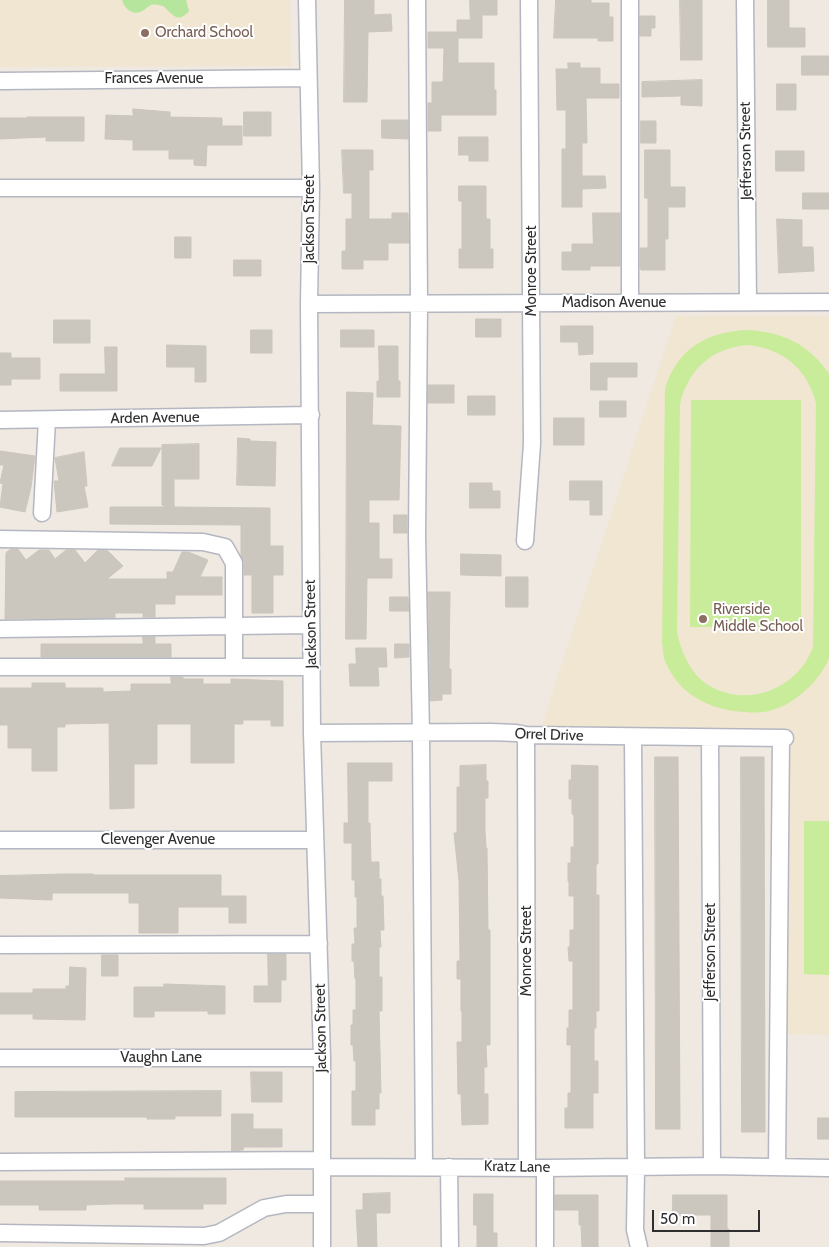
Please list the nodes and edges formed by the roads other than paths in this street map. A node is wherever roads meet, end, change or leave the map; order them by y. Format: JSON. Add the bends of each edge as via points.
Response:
{"nodes":[{"id":1,"x":307,"y":0,"type":"edge"},
{"id":2,"x":417,"y":0,"type":"edge"},
{"id":3,"x":529,"y":0,"type":"edge"},
{"id":4,"x":630,"y":0,"type":"edge"},
{"id":5,"x":745,"y":0,"type":"edge"},
{"id":6,"x":308,"y":78,"type":"junction"},
{"id":7,"x":0,"y":81,"type":"edge"},
{"id":8,"x":0,"y":188,"type":"edge"},
{"id":9,"x":311,"y":188,"type":"junction"},
{"id":10,"x":748,"y":302,"type":"junction"},
{"id":11,"x":829,"y":302,"type":"edge"},
{"id":12,"x":630,"y":303,"type":"junction"},
{"id":13,"x":309,"y":304,"type":"junction"},
{"id":14,"x":419,"y":304,"type":"junction"},
{"id":15,"x":532,"y":304,"type":"junction"},
{"id":16,"x":311,"y":415,"type":"junction"},
{"id":17,"x":0,"y":420,"type":"edge"},
{"id":18,"x":47,"y":420,"type":"junction"},
{"id":19,"x":42,"y":514,"type":"dead end"},
{"id":20,"x":0,"y":540,"type":"edge"},
{"id":21,"x":525,"y":541,"type":"dead end"},
{"id":22,"x":311,"y":625,"type":"junction"},
{"id":23,"x":234,"y":626,"type":"junction"},
{"id":24,"x":0,"y":630,"type":"edge"},
{"id":25,"x":311,"y":666,"type":"junction"},
{"id":26,"x":0,"y":667,"type":"edge"},
{"id":27,"x":234,"y":667,"type":"junction"},
{"id":28,"x":312,"y":733,"type":"junction"},
{"id":29,"x":421,"y":733,"type":"junction"},
{"id":30,"x":526,"y":735,"type":"junction"},
{"id":31,"x":634,"y":737,"type":"junction"},
{"id":32,"x":710,"y":738,"type":"junction"},
{"id":33,"x":0,"y":840,"type":"edge"},
{"id":34,"x":315,"y":840,"type":"junction"},
{"id":35,"x":319,"y":944,"type":"junction"},
{"id":36,"x":0,"y":945,"type":"edge"},
{"id":37,"x":0,"y":1058,"type":"edge"},
{"id":38,"x":322,"y":1058,"type":"junction"},
{"id":39,"x":0,"y":1162,"type":"edge"},
{"id":40,"x":322,"y":1163,"type":"junction"},
{"id":41,"x":424,"y":1166,"type":"junction"},
{"id":42,"x":450,"y":1166,"type":"junction"},
{"id":43,"x":712,"y":1166,"type":"junction"},
{"id":44,"x":527,"y":1167,"type":"junction"},
{"id":45,"x":636,"y":1167,"type":"junction"},
{"id":46,"x":545,"y":1168,"type":"junction"},
{"id":47,"x":777,"y":1168,"type":"junction"},
{"id":48,"x":829,"y":1168,"type":"edge"},
{"id":49,"x":322,"y":1204,"type":"junction"},
{"id":50,"x":0,"y":1233,"type":"edge"},
{"id":51,"x":123,"y":1241,"type":"edge"},
{"id":52,"x":322,"y":1247,"type":"edge"},
{"id":53,"x":450,"y":1247,"type":"edge"},
{"id":54,"x":545,"y":1247,"type":"edge"},
{"id":55,"x":639,"y":1247,"type":"edge"}],
"edges":[{"from":1,"to":6,"type":"street","name":"Jackson Street"},
{"from":2,"to":14,"type":"street"},
{"from":3,"to":15,"type":"street","name":"Monroe Street"},
{"from":4,"to":12,"type":"street"},
{"from":5,"to":10,"type":"street","name":"Jefferson Street"},
{"from":6,"to":7,"type":"street","name":"Frances Avenue"},
{"from":6,"to":9,"type":"street","name":"Jackson Street"},
{"from":8,"to":9,"type":"street"},
{"from":9,"to":13,"type":"street","name":"Jackson Street"},
{"from":10,"to":11,"type":"street","name":"Madison Avenue"},
{"from":10,"to":12,"type":"street","name":"Madison Avenue"},
{"from":12,"to":15,"type":"street","name":"Madison Avenue"},
{"from":13,"to":14,"type":"street","name":"Madison Avenue"},
{"from":13,"to":16,"type":"street","name":"Jackson Street"},
{"from":14,"to":15,"type":"street","name":"Madison Avenue"},
{"from":14,"to":29,"type":"street","via":[[417,536]]},
{"from":15,"to":21,"type":"street","name":"Monroe Street","via":[[532,444]]},
{"from":16,"to":18,"type":"street","name":"Arden Avenue"},
{"from":16,"to":22,"type":"street","name":"Jackson Street"},
{"from":17,"to":18,"type":"street","name":"Arden Avenue"},
{"from":18,"to":19,"type":"street"},
{"from":20,"to":23,"type":"street","via":[[203,542],[225,547],[234,563]]},
{"from":22,"to":23,"type":"street"},
{"from":22,"to":25,"type":"street","name":"Jackson Street"},
{"from":23,"to":24,"type":"street"},
{"from":23,"to":27,"type":"street"},
{"from":25,"to":27,"type":"street"},
{"from":25,"to":28,"type":"street","name":"Jackson Street"},
{"from":26,"to":27,"type":"street"},
{"from":28,"to":29,"type":"street","name":"Orrel Drive"},
{"from":28,"to":34,"type":"street","name":"Jackson Street"},
{"from":29,"to":30,"type":"street","name":"Orrel Drive"},
{"from":29,"to":41,"type":"street"},
{"from":30,"to":31,"type":"street","name":"Orrel Drive"},
{"from":30,"to":44,"type":"street","name":"Monroe Street"},
{"from":31,"to":32,"type":"street","name":"Orrel Drive"},
{"from":31,"to":45,"type":"street"},
{"from":32,"to":43,"type":"street","name":"Jefferson Street"},
{"from":32,"to":47,"type":"street","name":"Orrel Drive","via":[[783,738]]},
{"from":33,"to":34,"type":"street","name":"Clevenger Avenue"},
{"from":34,"to":35,"type":"street","name":"Jackson Street"},
{"from":35,"to":36,"type":"street"},
{"from":35,"to":38,"type":"street","name":"Jackson Street"},
{"from":37,"to":38,"type":"street","name":"Vaughn Lane"},
{"from":38,"to":40,"type":"street","name":"Jackson Street"},
{"from":39,"to":40,"type":"street","name":"Kratz Lane"},
{"from":40,"to":41,"type":"street","name":"Kratz Lane"},
{"from":40,"to":49,"type":"street","name":"Jackson Street"},
{"from":41,"to":42,"type":"street","name":"Kratz Lane"},
{"from":42,"to":44,"type":"street","name":"Kratz Lane"},
{"from":42,"to":53,"type":"street"},
{"from":43,"to":45,"type":"street","name":"Kratz Lane"},
{"from":43,"to":47,"type":"street","name":"Kratz Lane"},
{"from":44,"to":46,"type":"street","name":"Kratz Lane"},
{"from":45,"to":46,"type":"street","name":"Kratz Lane"},
{"from":45,"to":55,"type":"street","via":[[635,1230]]},
{"from":46,"to":54,"type":"street"},
{"from":47,"to":48,"type":"street","name":"Kratz Lane"},
{"from":49,"to":51,"type":"street","via":[[264,1208],[219,1233],[204,1236]]},
{"from":49,"to":52,"type":"street","name":"Jackson Street"},
{"from":50,"to":51,"type":"street"}]}
